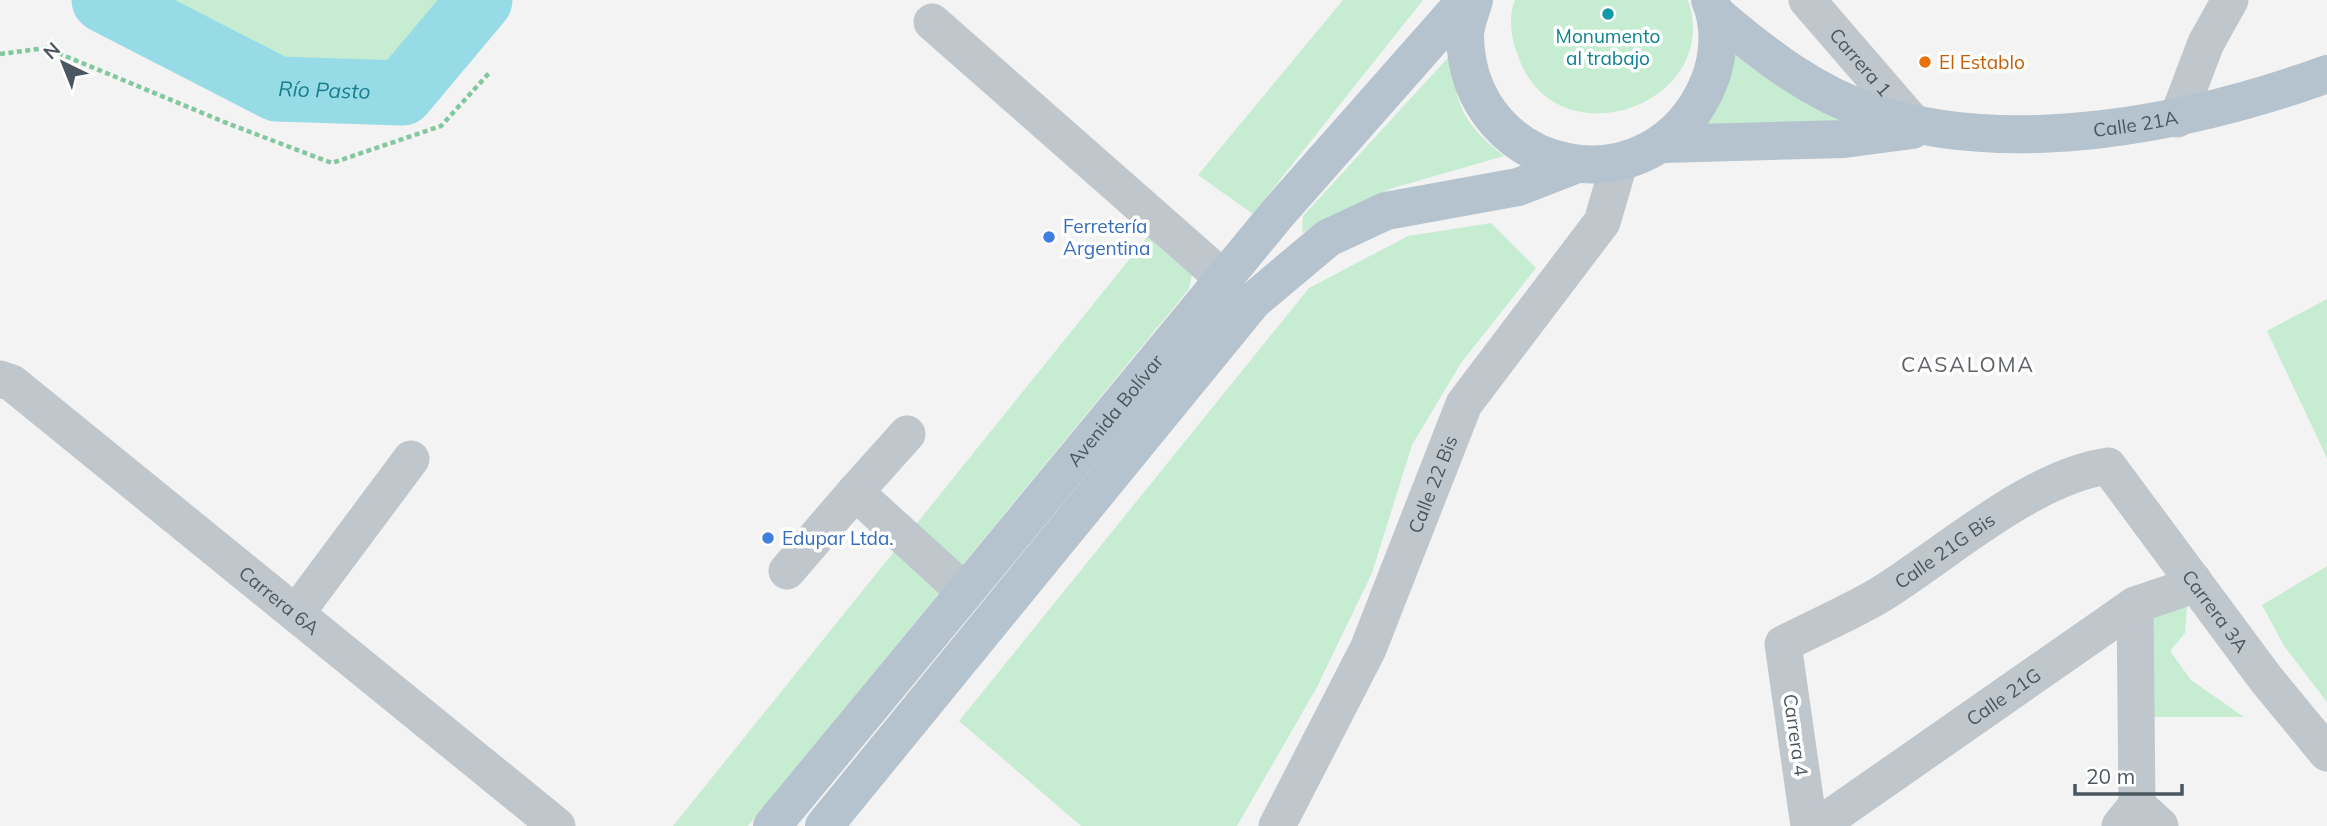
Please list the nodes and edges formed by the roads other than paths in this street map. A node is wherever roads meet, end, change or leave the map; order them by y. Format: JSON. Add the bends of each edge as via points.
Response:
{"nodes":[{"id":1,"x":1807,"y":0,"type":"edge"},
{"id":2,"x":2230,"y":0,"type":"edge"},
{"id":3,"x":1466,"y":1,"type":"edge"},
{"id":4,"x":1713,"y":7,"type":"edge"},
{"id":5,"x":932,"y":22,"type":"dead end"},
{"id":6,"x":2327,"y":74,"type":"edge"},
{"id":7,"x":2177,"y":119,"type":"junction"},
{"id":8,"x":1925,"y":126,"type":"junction"},
{"id":9,"x":1663,"y":144,"type":"junction"},
{"id":10,"x":1619,"y":164,"type":"junction"},
{"id":11,"x":1572,"y":166,"type":"junction"},
{"id":12,"x":1224,"y":279,"type":"junction"},
{"id":13,"x":0,"y":379,"type":"edge"},
{"id":14,"x":907,"y":434,"type":"dead end"},
{"id":15,"x":411,"y":459,"type":"dead end"},
{"id":16,"x":2108,"y":466,"type":"joint"},
{"id":17,"x":855,"y":492,"type":"junction"},
{"id":18,"x":786,"y":571,"type":"dead end"},
{"id":19,"x":2193,"y":580,"type":"junction"},
{"id":20,"x":965,"y":592,"type":"junction"},
{"id":21,"x":2135,"y":604,"type":"junction"},
{"id":22,"x":297,"y":612,"type":"junction"},
{"id":23,"x":1783,"y":644,"type":"joint"},
{"id":24,"x":2327,"y":753,"type":"edge"},
{"id":25,"x":2139,"y":819,"type":"edge"},
{"id":26,"x":557,"y":826,"type":"edge"},
{"id":27,"x":772,"y":826,"type":"edge"},
{"id":28,"x":824,"y":826,"type":"edge"},
{"id":29,"x":1277,"y":826,"type":"edge"},
{"id":30,"x":1809,"y":826,"type":"edge"},
{"id":31,"x":1818,"y":826,"type":"edge"}],
"edges":[{"from":1,"to":8,"type":"street","name":"Carrera 1"},
{"from":2,"to":7,"type":"street","via":[[2206,43]]},
{"from":3,"to":11,"type":"main road","via":[[1471,80],[1494,120],[1529,150]]},
{"from":3,"to":12,"type":"main road","name":"Avenida Bolívar"},
{"from":4,"to":8,"type":"main road","name":"Calle 21A","via":[[1789,72],[1871,112]]},
{"from":4,"to":9,"type":"main road","via":[[1717,64],[1698,109]]},
{"from":5,"to":12,"type":"street"},
{"from":6,"to":7,"type":"main road","name":"Calle 21A","via":[[2258,100]]},
{"from":7,"to":8,"type":"main road","name":"Calle 21A","via":[[2097,130],[2016,133]]},
{"from":8,"to":9,"type":"main road","name":"Calle 21A","via":[[1844,139]]},
{"from":9,"to":10,"type":"main road"},
{"from":10,"to":11,"type":"main road"},
{"from":10,"to":29,"type":"street","name":"Calle 22 Bis","via":[[1602,222],[1464,404],[1368,649]]},
{"from":11,"to":28,"type":"main road","name":"Avenida Bolívar","via":[[1518,187],[1386,211],[1328,239],[1253,301]]},
{"from":12,"to":20,"type":"main road","name":"Avenida Bolívar"},
{"from":13,"to":22,"type":"street","name":"Carrera 6A","via":[[12,383]]},
{"from":14,"to":17,"type":"street"},
{"from":15,"to":22,"type":"street"},
{"from":16,"to":19,"type":"street","name":"Carrera 3A"},
{"from":16,"to":23,"type":"street","name":"Calle 21G Bis","via":[[2085,469],[2022,501],[1877,596]]},
{"from":17,"to":18,"type":"street"},
{"from":17,"to":20,"type":"street"},
{"from":19,"to":21,"type":"street","name":"Calle 21G","via":[[2182,589]]},
{"from":19,"to":24,"type":"street","name":"Carrera 3A"},
{"from":20,"to":27,"type":"main road","name":"Avenida Bolívar"},
{"from":21,"to":25,"type":"street"},
{"from":21,"to":31,"type":"street","name":"Calle 21G"},
{"from":22,"to":26,"type":"street","name":"Carrera 6A"},
{"from":23,"to":30,"type":"street","name":"Carrera 4"}]}
